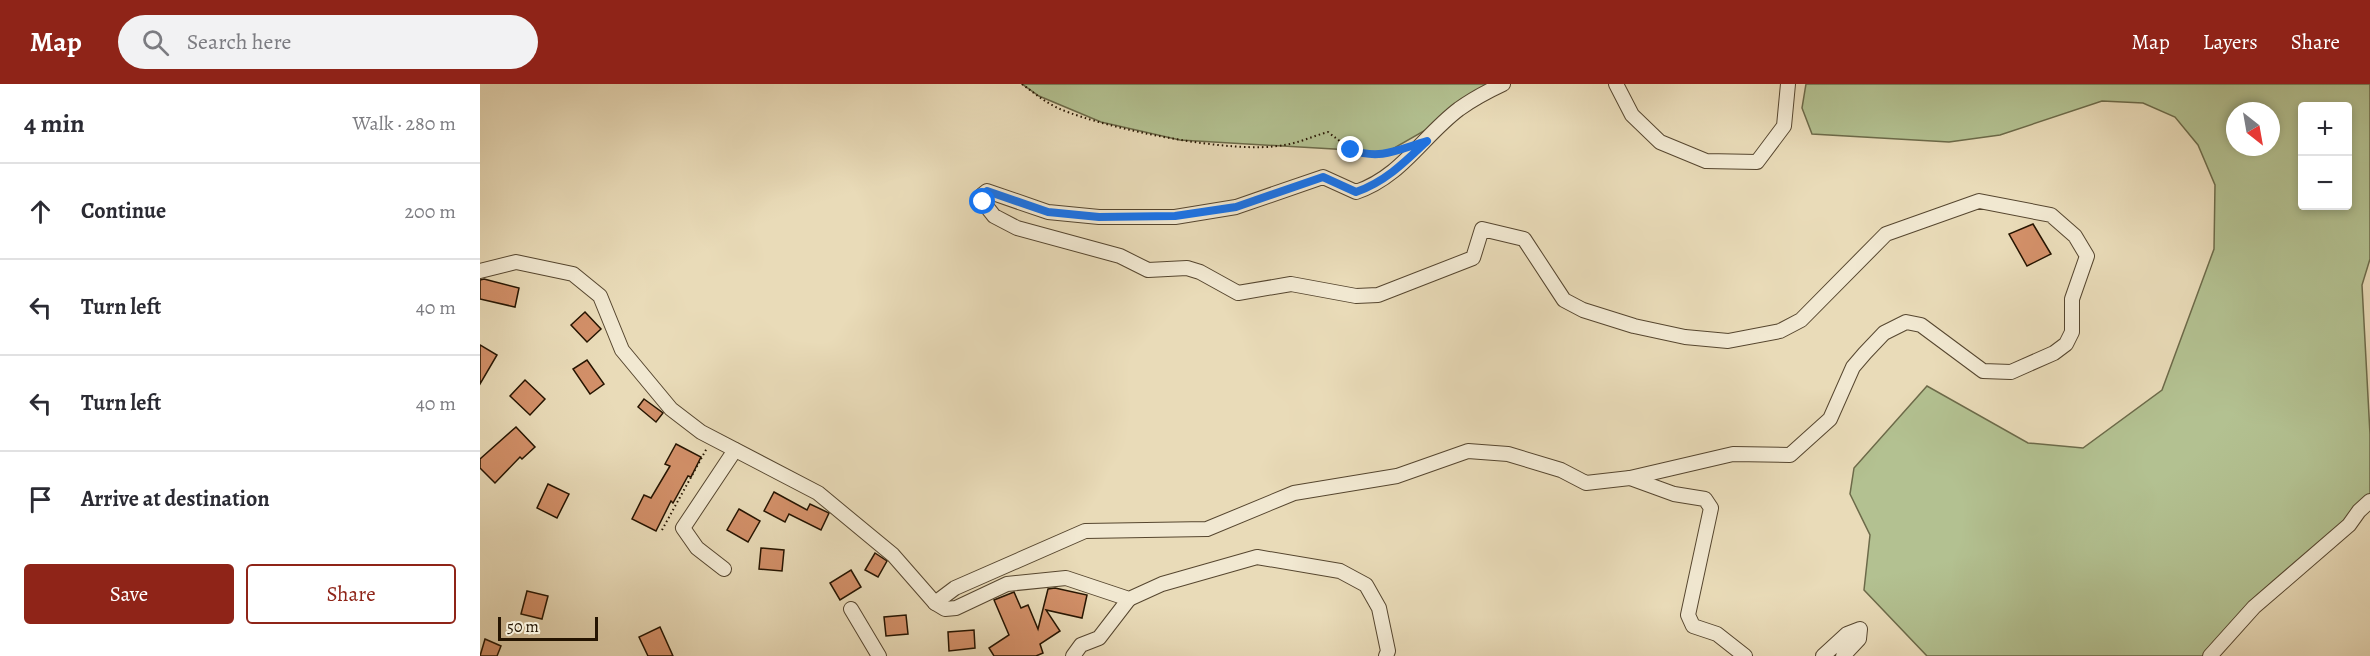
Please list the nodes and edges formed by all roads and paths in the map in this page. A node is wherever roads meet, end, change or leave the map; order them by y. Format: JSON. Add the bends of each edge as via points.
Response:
{"nodes":[{"id":1,"x":1022,"y":84,"type":"edge"},
{"id":2,"x":1503,"y":84,"type":"edge"},
{"id":3,"x":1616,"y":84,"type":"edge"},
{"id":4,"x":1788,"y":84,"type":"edge"},
{"id":5,"x":1404,"y":148,"type":"dead end"},
{"id":6,"x":480,"y":271,"type":"edge"},
{"id":7,"x":713,"y":438,"type":"junction"},
{"id":8,"x":735,"y":450,"type":"junction"},
{"id":9,"x":1630,"y":478,"type":"junction"},
{"id":10,"x":2370,"y":501,"type":"edge"},
{"id":11,"x":662,"y":530,"type":"dead end"},
{"id":12,"x":724,"y":569,"type":"dead end"},
{"id":13,"x":1129,"y":599,"type":"junction"},
{"id":14,"x":935,"y":603,"type":"junction"},
{"id":15,"x":851,"y":609,"type":"dead end"},
{"id":16,"x":879,"y":656,"type":"edge"},
{"id":17,"x":1073,"y":656,"type":"edge"},
{"id":18,"x":1386,"y":656,"type":"edge"},
{"id":19,"x":1745,"y":656,"type":"edge"},
{"id":20,"x":1823,"y":656,"type":"edge"},
{"id":21,"x":1843,"y":656,"type":"edge"},
{"id":22,"x":2210,"y":656,"type":"edge"}],
"edges":[{"from":1,"to":5,"type":"path","via":[[1059,108],[1180,140],[1283,146],[1328,132],[1351,150],[1369,156]]},
{"from":2,"to":9,"type":"street","via":[[1458,110],[1401,167],[1356,192],[1323,177],[1236,207],[1175,216],[1099,217],[1048,212],[987,191],[982,195],[983,202],[994,216],[1017,228],[1120,256],[1148,270],[1188,268],[1238,293],[1291,284],[1356,296],[1378,295],[1473,258],[1482,229],[1524,239],[1564,300],[1583,310],[1685,337],[1728,341],[1780,331],[1801,320],[1886,234],[1979,201],[2051,215],[2075,237],[2087,256],[2072,299],[2072,332],[2066,344],[2054,353],[2011,372],[1983,371],[1921,325],[1906,322],[1884,333],[1865,353],[1853,368],[1830,419],[1790,455],[1733,454]]},
{"from":3,"to":4,"type":"street","via":[[1632,115],[1660,142],[1706,160],[1757,162],[1784,126]]},
{"from":6,"to":7,"type":"street","via":[[516,262],[573,274],[600,296],[622,350],[671,409]]},
{"from":7,"to":8,"type":"street"},
{"from":7,"to":11,"type":"path"},
{"from":8,"to":12,"type":"street","via":[[683,528],[697,548]]},
{"from":8,"to":14,"type":"street","via":[[818,493],[893,555]]},
{"from":9,"to":14,"type":"street","via":[[1586,483],[1562,470],[1508,454],[1467,452],[1398,476],[1294,493],[1207,529],[1085,531],[955,588]]},
{"from":9,"to":19,"type":"street","via":[[1705,500],[1712,508],[1688,615],[1693,626],[1717,634]]},
{"from":10,"to":22,"type":"street","via":[[2349,525],[2254,607]]},
{"from":13,"to":14,"type":"street","via":[[1066,578],[1007,584],[956,608],[945,609]]},
{"from":13,"to":17,"type":"street","via":[[1099,638],[1081,645]]},
{"from":13,"to":18,"type":"street","via":[[1162,584],[1257,557],[1340,571],[1366,585],[1379,608]]},
{"from":15,"to":16,"type":"street"},
{"from":20,"to":21,"type":"street","via":[[1847,634],[1860,629],[1859,639]]}]}
